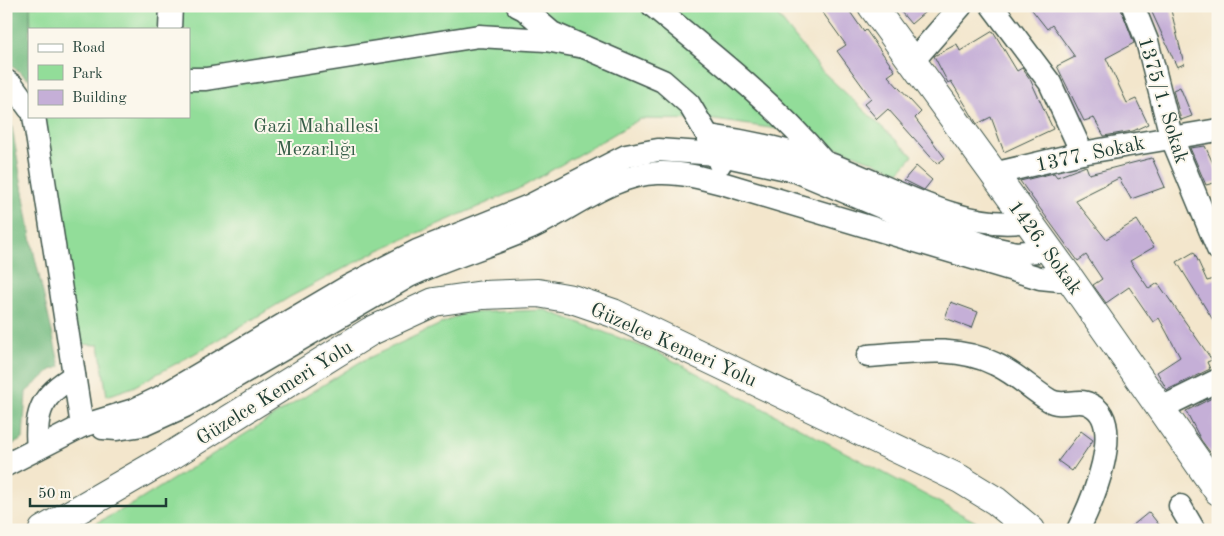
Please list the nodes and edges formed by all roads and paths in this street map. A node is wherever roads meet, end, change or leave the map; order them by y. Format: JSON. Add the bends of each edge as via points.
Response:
{"nodes":[{"id":1,"x":171,"y":6,"type":"edge"},
{"id":2,"x":518,"y":6,"type":"edge"},
{"id":3,"x":653,"y":6,"type":"edge"},
{"id":4,"x":872,"y":6,"type":"edge"},
{"id":5,"x":961,"y":6,"type":"edge"},
{"id":6,"x":992,"y":6,"type":"edge"},
{"id":7,"x":1133,"y":6,"type":"edge"},
{"id":8,"x":170,"y":28,"type":"edge"},
{"id":9,"x":584,"y":47,"type":"junction"},
{"id":10,"x":912,"y":62,"type":"junction"},
{"id":11,"x":190,"y":79,"type":"edge"},
{"id":12,"x":6,"y":81,"type":"edge"},
{"id":13,"x":28,"y":107,"type":"edge"},
{"id":14,"x":34,"y":118,"type":"edge"},
{"id":15,"x":1218,"y":130,"type":"edge"},
{"id":16,"x":1171,"y":136,"type":"junction"},
{"id":17,"x":713,"y":145,"type":"junction"},
{"id":18,"x":1082,"y":152,"type":"junction"},
{"id":19,"x":824,"y":162,"type":"junction"},
{"id":20,"x":993,"y":174,"type":"junction"},
{"id":21,"x":725,"y":184,"type":"junction"},
{"id":22,"x":1027,"y":221,"type":"junction"},
{"id":23,"x":1218,"y":249,"type":"edge"},
{"id":24,"x":1048,"y":250,"type":"junction"},
{"id":25,"x":1068,"y":276,"type":"junction"},
{"id":26,"x":868,"y":356,"type":"dead end"},
{"id":27,"x":74,"y":376,"type":"junction"},
{"id":28,"x":1218,"y":380,"type":"edge"},
{"id":29,"x":1161,"y":408,"type":"junction"},
{"id":30,"x":82,"y":426,"type":"junction"},
{"id":31,"x":38,"y":448,"type":"junction"},
{"id":32,"x":6,"y":465,"type":"edge"},
{"id":33,"x":1218,"y":491,"type":"edge"},
{"id":34,"x":1180,"y":506,"type":"dead end"},
{"id":35,"x":43,"y":530,"type":"edge"},
{"id":36,"x":1031,"y":530,"type":"edge"},
{"id":37,"x":1078,"y":530,"type":"edge"},
{"id":38,"x":1194,"y":530,"type":"edge"}],
"edges":[{"from":1,"to":8,"type":"street"},
{"from":2,"to":9,"type":"street","via":[[552,33]]},
{"from":3,"to":19,"type":"street","via":[[747,83]]},
{"from":4,"to":10,"type":"main road","name":"1426. Sokak"},
{"from":5,"to":10,"type":"street"},
{"from":6,"to":18,"type":"street","via":[[1050,83]]},
{"from":7,"to":16,"type":"street","name":"1375/1. Sokak","via":[[1147,40]]},
{"from":9,"to":11,"type":"street","via":[[546,40],[480,36]]},
{"from":9,"to":17,"type":"street","via":[[663,81],[689,104]]},
{"from":10,"to":20,"type":"main road","name":"1426. Sokak"},
{"from":12,"to":13,"type":"street"},
{"from":14,"to":27,"type":"street"},
{"from":15,"to":16,"type":"street","name":"1377. Sokak"},
{"from":16,"to":18,"type":"street","name":"1377. Sokak"},
{"from":16,"to":23,"type":"street","name":"1375/1. Sokak"},
{"from":17,"to":19,"type":"street","via":[[729,139]]},
{"from":17,"to":21,"type":"street"},
{"from":17,"to":24,"type":"street","via":[[796,171],[904,216],[993,248],[1016,252]]},
{"from":17,"to":30,"type":"street","via":[[626,156],[529,206],[417,252],[358,282],[159,398],[134,410]]},
{"from":18,"to":20,"type":"street","name":"1377. Sokak"},
{"from":19,"to":22,"type":"street","via":[[932,206],[988,223]]},
{"from":20,"to":22,"type":"main road","name":"1426. Sokak"},
{"from":21,"to":25,"type":"street","via":[[1040,278],[1060,280]]},
{"from":21,"to":30,"type":"street","via":[[677,173],[655,173],[615,184],[528,229],[409,276],[202,396],[143,425],[117,430]]},
{"from":22,"to":24,"type":"main road","name":"1426. Sokak"},
{"from":24,"to":25,"type":"main road","name":"1426. Sokak"},
{"from":25,"to":29,"type":"main road","name":"1426. Sokak"},
{"from":26,"to":37,"type":"street","via":[[942,350],[968,353],[996,364],[1051,402],[1087,403],[1097,408],[1106,436],[1104,462],[1088,511]]},
{"from":27,"to":30,"type":"street"},
{"from":27,"to":31,"type":"street","via":[[48,395],[39,412]]},
{"from":28,"to":29,"type":"street"},
{"from":29,"to":33,"type":"main road","name":"1426. Sokak"},
{"from":30,"to":31,"type":"street"},
{"from":31,"to":32,"type":"street"},
{"from":34,"to":38,"type":"street"},
{"from":35,"to":36,"type":"main road","name":"Güzelce Kemeri Yolu","via":[[169,457],[372,331],[434,302],[483,295],[538,293],[613,313],[960,479],[996,501]]}]}
